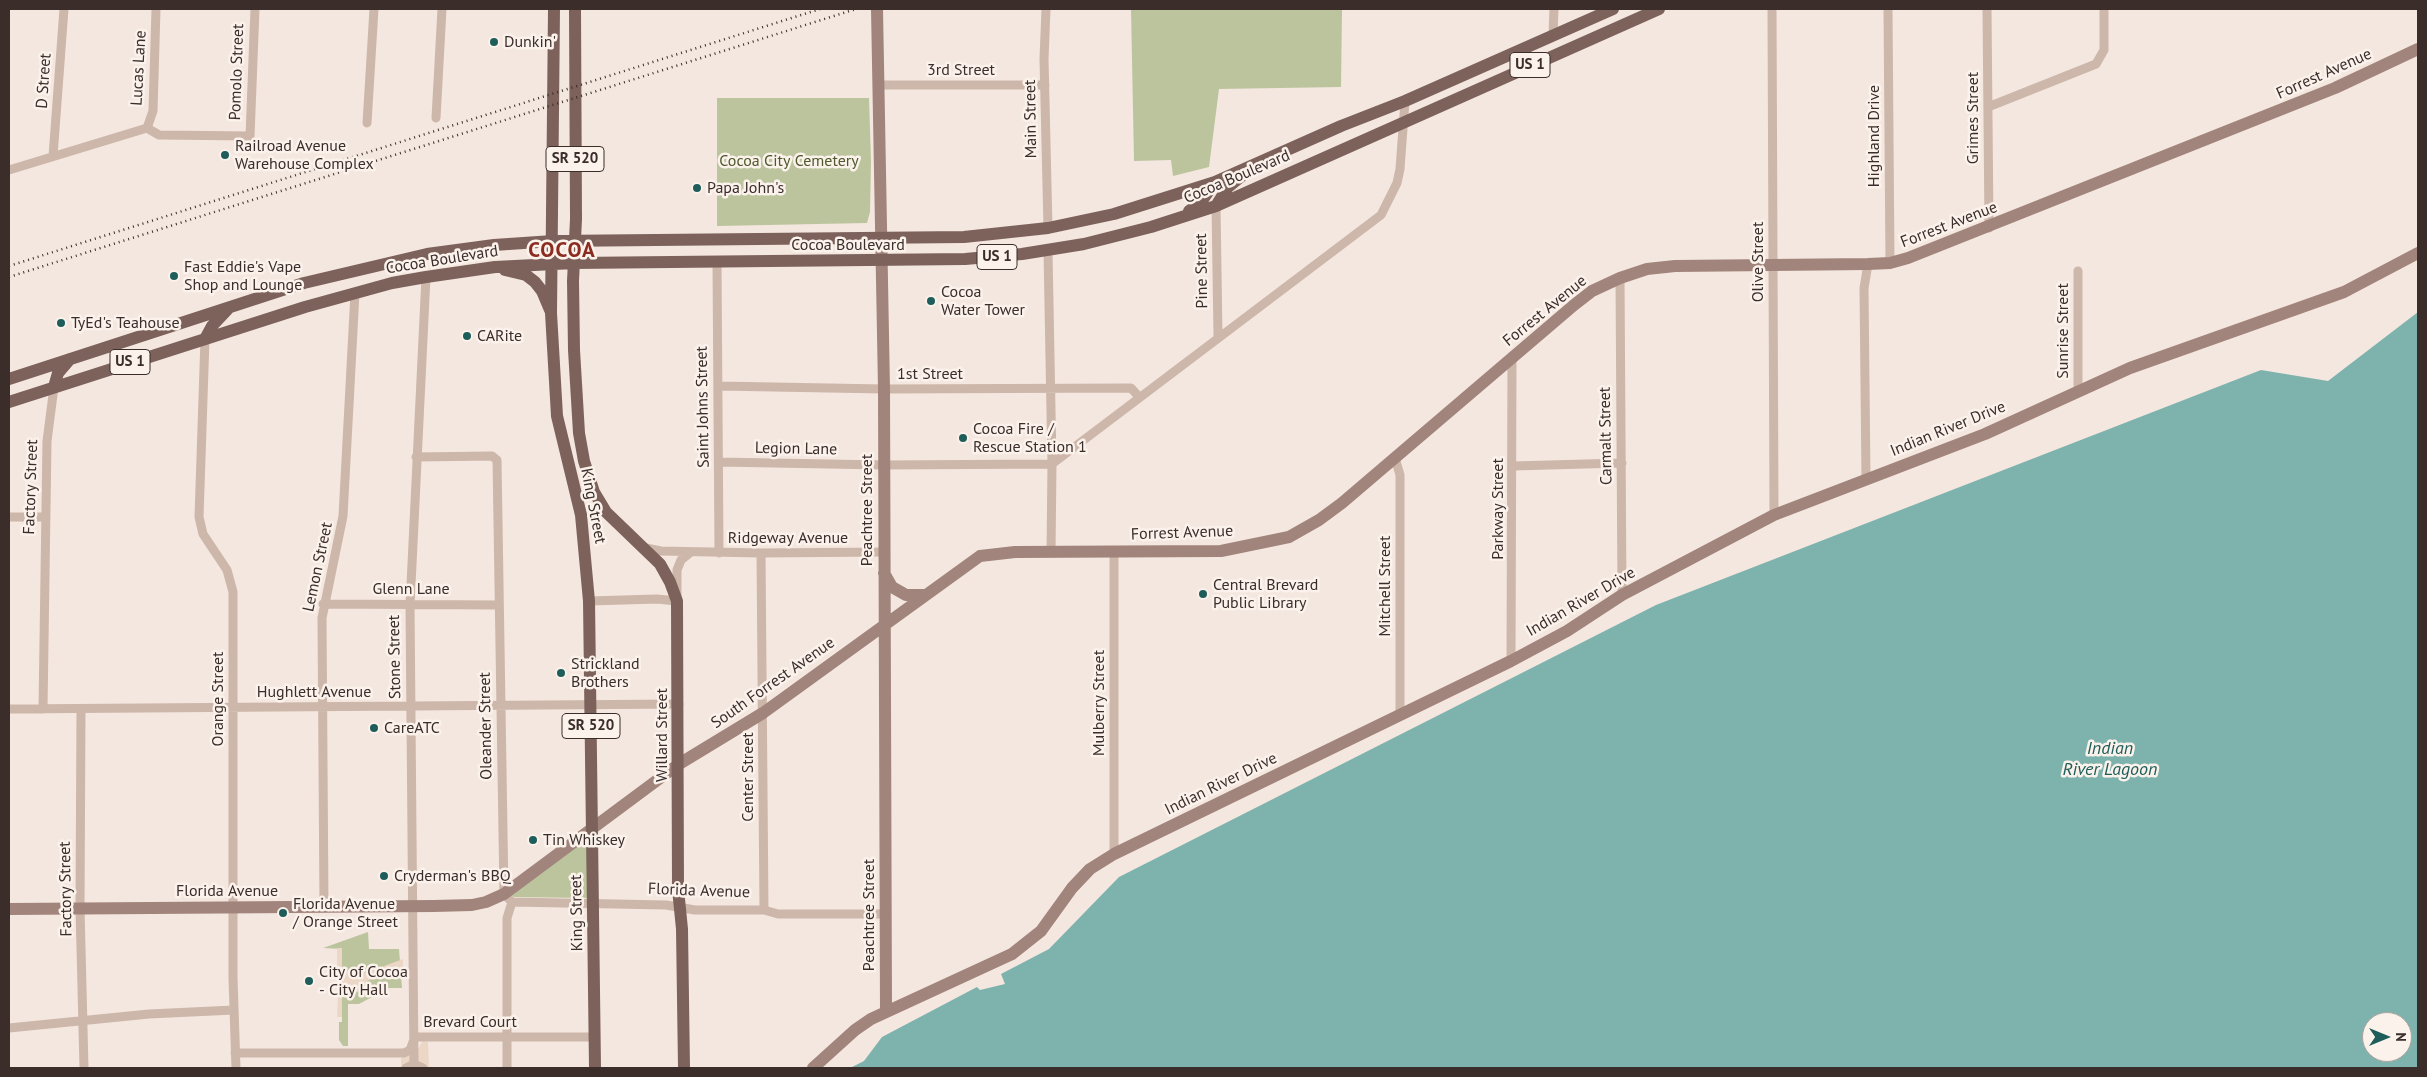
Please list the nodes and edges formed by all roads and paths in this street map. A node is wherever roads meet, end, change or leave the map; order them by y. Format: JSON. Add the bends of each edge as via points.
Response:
{"nodes":[{"id":1,"x":64,"y":9,"type":"edge"},
{"id":2,"x":156,"y":9,"type":"edge"},
{"id":3,"x":255,"y":9,"type":"edge"},
{"id":4,"x":374,"y":9,"type":"edge"},
{"id":5,"x":442,"y":9,"type":"edge"},
{"id":6,"x":554,"y":9,"type":"edge"},
{"id":7,"x":575,"y":9,"type":"edge"},
{"id":8,"x":877,"y":9,"type":"edge"},
{"id":9,"x":1046,"y":9,"type":"edge"},
{"id":10,"x":1554,"y":9,"type":"edge"},
{"id":11,"x":1613,"y":9,"type":"edge"},
{"id":12,"x":1772,"y":9,"type":"edge"},
{"id":13,"x":1888,"y":9,"type":"edge"},
{"id":14,"x":1987,"y":9,"type":"edge"},
{"id":15,"x":2104,"y":9,"type":"edge"},
{"id":16,"x":1655,"y":10,"type":"edge"},
{"id":17,"x":1553,"y":35,"type":"junction"},
{"id":18,"x":2418,"y":49,"type":"edge"},
{"id":19,"x":878,"y":85,"type":"junction"},
{"id":20,"x":1045,"y":85,"type":"junction"},
{"id":21,"x":1405,"y":102,"type":"junction"},
{"id":22,"x":1988,"y":107,"type":"junction"},
{"id":23,"x":436,"y":118,"type":"dead end"},
{"id":24,"x":1402,"y":122,"type":"junction"},
{"id":25,"x":367,"y":123,"type":"dead end"},
{"id":26,"x":146,"y":128,"type":"junction"},
{"id":27,"x":53,"y":156,"type":"junction"},
{"id":28,"x":1255,"y":165,"type":"junction"},
{"id":29,"x":9,"y":170,"type":"edge"},
{"id":30,"x":1215,"y":182,"type":"junction"},
{"id":31,"x":1216,"y":206,"type":"junction"},
{"id":32,"x":1181,"y":218,"type":"junction"},
{"id":33,"x":1048,"y":228,"type":"junction"},
{"id":34,"x":1989,"y":228,"type":"junction"},
{"id":35,"x":881,"y":239,"type":"junction"},
{"id":36,"x":575,"y":240,"type":"junction"},
{"id":37,"x":553,"y":241,"type":"junction"},
{"id":38,"x":1048,"y":251,"type":"junction"},
{"id":39,"x":2418,"y":253,"type":"edge"},
{"id":40,"x":881,"y":261,"type":"junction"},
{"id":41,"x":574,"y":262,"type":"junction"},
{"id":42,"x":716,"y":262,"type":"junction"},
{"id":43,"x":553,"y":263,"type":"junction"},
{"id":44,"x":1890,"y":263,"type":"junction"},
{"id":45,"x":1868,"y":264,"type":"junction"},
{"id":46,"x":1773,"y":265,"type":"junction"},
{"id":47,"x":495,"y":267,"type":"junction"},
{"id":48,"x":2078,"y":271,"type":"dead end"},
{"id":49,"x":426,"y":277,"type":"junction"},
{"id":50,"x":1620,"y":278,"type":"junction"},
{"id":51,"x":355,"y":293,"type":"junction"},
{"id":52,"x":230,"y":307,"type":"junction"},
{"id":53,"x":551,"y":313,"type":"junction"},
{"id":54,"x":1218,"y":336,"type":"junction"},
{"id":55,"x":205,"y":339,"type":"junction"},
{"id":56,"x":72,"y":357,"type":"junction"},
{"id":57,"x":1512,"y":358,"type":"junction"},
{"id":58,"x":10,"y":381,"type":"edge"},
{"id":59,"x":718,"y":386,"type":"junction"},
{"id":60,"x":54,"y":387,"type":"junction"},
{"id":61,"x":1049,"y":388,"type":"junction"},
{"id":62,"x":884,"y":389,"type":"junction"},
{"id":63,"x":2078,"y":390,"type":"junction"},
{"id":64,"x":1139,"y":397,"type":"junction"},
{"id":65,"x":9,"y":402,"type":"edge"},
{"id":66,"x":416,"y":457,"type":"junction"},
{"id":67,"x":1396,"y":458,"type":"junction"},
{"id":68,"x":719,"y":462,"type":"junction"},
{"id":69,"x":1622,"y":463,"type":"junction"},
{"id":70,"x":1052,"y":464,"type":"junction"},
{"id":71,"x":883,"y":465,"type":"junction"},
{"id":72,"x":1513,"y":466,"type":"junction"},
{"id":73,"x":1866,"y":479,"type":"junction"},
{"id":74,"x":1774,"y":516,"type":"junction"},
{"id":75,"x":9,"y":517,"type":"edge"},
{"id":76,"x":45,"y":517,"type":"junction"},
{"id":77,"x":646,"y":548,"type":"junction"},
{"id":78,"x":691,"y":552,"type":"junction"},
{"id":79,"x":884,"y":552,"type":"junction"},
{"id":80,"x":1051,"y":552,"type":"junction"},
{"id":81,"x":1114,"y":552,"type":"junction"},
{"id":82,"x":719,"y":553,"type":"junction"},
{"id":83,"x":761,"y":554,"type":"junction"},
{"id":84,"x":883,"y":573,"type":"junction"},
{"id":85,"x":924,"y":595,"type":"junction"},
{"id":86,"x":1622,"y":595,"type":"junction"},
{"id":87,"x":589,"y":601,"type":"junction"},
{"id":88,"x":677,"y":601,"type":"junction"},
{"id":89,"x":323,"y":604,"type":"junction"},
{"id":90,"x":410,"y":604,"type":"junction"},
{"id":91,"x":499,"y":605,"type":"junction"},
{"id":92,"x":883,"y":625,"type":"junction"},
{"id":93,"x":1512,"y":661,"type":"junction"},
{"id":94,"x":679,"y":704,"type":"junction"},
{"id":95,"x":590,"y":705,"type":"junction"},
{"id":96,"x":411,"y":706,"type":"junction"},
{"id":97,"x":500,"y":706,"type":"junction"},
{"id":98,"x":322,"y":707,"type":"junction"},
{"id":99,"x":233,"y":708,"type":"junction"},
{"id":100,"x":9,"y":709,"type":"edge"},
{"id":101,"x":43,"y":709,"type":"junction"},
{"id":102,"x":81,"y":709,"type":"junction"},
{"id":103,"x":763,"y":713,"type":"junction"},
{"id":104,"x":1400,"y":714,"type":"junction"},
{"id":105,"x":679,"y":764,"type":"junction"},
{"id":106,"x":592,"y":829,"type":"junction"},
{"id":107,"x":1114,"y":854,"type":"junction"},
{"id":108,"x":508,"y":898,"type":"junction"},
{"id":109,"x":593,"y":904,"type":"junction"},
{"id":110,"x":413,"y":906,"type":"junction"},
{"id":111,"x":233,"y":907,"type":"junction"},
{"id":112,"x":324,"y":907,"type":"junction"},
{"id":113,"x":680,"y":907,"type":"junction"},
{"id":114,"x":80,"y":908,"type":"junction"},
{"id":115,"x":9,"y":909,"type":"edge"},
{"id":116,"x":764,"y":910,"type":"junction"},
{"id":117,"x":885,"y":914,"type":"junction"},
{"id":118,"x":234,"y":1010,"type":"junction"},
{"id":119,"x":886,"y":1011,"type":"junction"},
{"id":120,"x":84,"y":1021,"type":"junction"},
{"id":121,"x":9,"y":1028,"type":"edge"},
{"id":122,"x":414,"y":1037,"type":"junction"},
{"id":123,"x":594,"y":1037,"type":"junction"},
{"id":124,"x":507,"y":1038,"type":"junction"},
{"id":125,"x":235,"y":1053,"type":"junction"},
{"id":126,"x":414,"y":1067,"type":"edge"},
{"id":127,"x":84,"y":1068,"type":"edge"},
{"id":128,"x":236,"y":1068,"type":"edge"},
{"id":129,"x":507,"y":1068,"type":"edge"},
{"id":130,"x":594,"y":1068,"type":"edge"},
{"id":131,"x":684,"y":1068,"type":"edge"},
{"id":132,"x":814,"y":1068,"type":"edge"}],
"edges":[{"from":1,"to":27,"type":"street","name":"D Street"},
{"from":2,"to":26,"type":"street","name":"Lucas Lane","via":[[153,111]]},
{"from":3,"to":26,"type":"street","name":"Pomolo Street","via":[[250,136],[159,135]]},
{"from":4,"to":25,"type":"street"},
{"from":5,"to":23,"type":"street"},
{"from":6,"to":37,"type":"main road","name":"King Street","number":"SR 520"},
{"from":7,"to":36,"type":"main road","number":"SR 520"},
{"from":8,"to":19,"type":"street","name":"Peachtree Street"},
{"from":9,"to":20,"type":"street","name":"Main Street"},
{"from":10,"to":17,"type":"street"},
{"from":11,"to":17,"type":"main road","name":"Cocoa Boulevard","number":"US 1"},
{"from":12,"to":46,"type":"street","name":"Olive Street"},
{"from":13,"to":44,"type":"street","name":"Highland Drive"},
{"from":14,"to":22,"type":"street","name":"Grimes Street"},
{"from":15,"to":22,"type":"street","via":[[2104,50],[2096,64]]},
{"from":16,"to":24,"type":"main road","name":"Cocoa Boulevard","number":"US 1"},
{"from":17,"to":21,"type":"main road","name":"Cocoa Boulevard","number":"US 1"},
{"from":18,"to":34,"type":"street","name":"Forrest Avenue","via":[[2335,88]]},
{"from":19,"to":20,"type":"street","name":"3rd Street"},
{"from":19,"to":35,"type":"street","name":"Peachtree Street"},
{"from":20,"to":33,"type":"street","name":"Main Street"},
{"from":21,"to":24,"type":"street"},
{"from":21,"to":28,"type":"main road","name":"Cocoa Boulevard","number":"US 1","via":[[1341,126]]},
{"from":22,"to":34,"type":"street","name":"Grimes Street"},
{"from":24,"to":31,"type":"main road","name":"Cocoa Boulevard","number":"US 1"},
{"from":24,"to":54,"type":"street","via":[[1397,183],[1381,215]]},
{"from":26,"to":27,"type":"street"},
{"from":27,"to":29,"type":"street"},
{"from":28,"to":30,"type":"main road","name":"Cocoa Boulevard","number":"US 1"},
{"from":28,"to":31,"type":"main road","via":[[1228,187]]},
{"from":30,"to":32,"type":"main road","via":[[1201,202]]},
{"from":30,"to":33,"type":"main road","name":"Cocoa Boulevard","number":"US 1","via":[[1114,214]]},
{"from":31,"to":32,"type":"main road","name":"Cocoa Boulevard","number":"US 1"},
{"from":31,"to":54,"type":"street","name":"Pine Street"},
{"from":32,"to":38,"type":"main road","name":"Cocoa Boulevard","number":"US 1","via":[[1103,240]]},
{"from":33,"to":35,"type":"main road","name":"Cocoa Boulevard","number":"US 1","via":[[964,237]]},
{"from":34,"to":44,"type":"street","name":"Forrest Avenue"},
{"from":35,"to":36,"type":"main road","name":"Cocoa Boulevard","number":"US 1"},
{"from":35,"to":40,"type":"street","name":"Peachtree Street"},
{"from":36,"to":37,"type":"main road","name":"Cocoa Boulevard","number":"US 1"},
{"from":36,"to":41,"type":"main road","number":"SR 520"},
{"from":37,"to":43,"type":"main road","name":"King Street","number":"SR 520"},
{"from":37,"to":52,"type":"main road","name":"Cocoa Boulevard","number":"US 1","via":[[494,245],[402,259],[304,283]]},
{"from":38,"to":40,"type":"main road","name":"Cocoa Boulevard","number":"US 1","via":[[965,260]]},
{"from":38,"to":61,"type":"street"},
{"from":39,"to":63,"type":"street","name":"Indian River Drive","via":[[2344,292],[2130,368]]},
{"from":40,"to":42,"type":"main road","name":"Cocoa Boulevard","number":"US 1"},
{"from":40,"to":62,"type":"street","name":"Peachtree Street"},
{"from":41,"to":42,"type":"main road","name":"Cocoa Boulevard","number":"US 1"},
{"from":41,"to":43,"type":"main road","name":"Cocoa Boulevard","number":"US 1"},
{"from":41,"to":77,"type":"main road","name":"Willard Street","number":"SR 520","via":[[574,350],[584,461],[594,492],[606,512]]},
{"from":42,"to":59,"type":"street","name":"Saint Johns Street"},
{"from":43,"to":47,"type":"main road","name":"Cocoa Boulevard","number":"US 1"},
{"from":43,"to":53,"type":"main road","name":"King Street","number":"SR 520"},
{"from":44,"to":45,"type":"street","name":"Forrest Avenue"},
{"from":45,"to":46,"type":"street","name":"Forrest Avenue"},
{"from":45,"to":73,"type":"street","via":[[1864,288]]},
{"from":46,"to":50,"type":"street","name":"Forrest Avenue","via":[[1675,266],[1647,269]]},
{"from":46,"to":74,"type":"street","name":"Olive Street"},
{"from":47,"to":49,"type":"main road","name":"Cocoa Boulevard","number":"US 1"},
{"from":47,"to":53,"type":"main road","via":[[526,275],[535,282],[542,290]]},
{"from":48,"to":63,"type":"street","name":"Sunrise Street"},
{"from":49,"to":51,"type":"main road","name":"Cocoa Boulevard","number":"US 1"},
{"from":49,"to":66,"type":"street","name":"Stone Street"},
{"from":50,"to":57,"type":"street","name":"Forrest Avenue","via":[[1574,305]]},
{"from":50,"to":69,"type":"street","name":"Carmalt Street"},
{"from":51,"to":55,"type":"main road","name":"Cocoa Boulevard","number":"US 1"},
{"from":51,"to":89,"type":"street","name":"Lemon Street","via":[[343,516]]},
{"from":52,"to":55,"type":"main road"},
{"from":52,"to":56,"type":"main road","name":"Cocoa Boulevard","number":"US 1"},
{"from":53,"to":87,"type":"main road","name":"King Street","number":"SR 520","via":[[557,416],[581,516]]},
{"from":54,"to":64,"type":"street"},
{"from":55,"to":60,"type":"main road","name":"Cocoa Boulevard","number":"US 1"},
{"from":55,"to":99,"type":"street","name":"Orange Street","via":[[200,517],[203,534],[227,570],[232,592]]},
{"from":56,"to":58,"type":"main road","name":"Cocoa Boulevard","number":"US 1"},
{"from":56,"to":60,"type":"main road","via":[[58,373]]},
{"from":57,"to":67,"type":"street","name":"Forrest Avenue"},
{"from":57,"to":72,"type":"street","name":"Parkway Street"},
{"from":59,"to":62,"type":"street","name":"1st Street"},
{"from":59,"to":68,"type":"street","name":"Saint Johns Street"},
{"from":60,"to":65,"type":"main road","name":"Cocoa Boulevard","number":"US 1"},
{"from":60,"to":76,"type":"street","name":"Factory Street","via":[[47,441]]},
{"from":61,"to":62,"type":"street","name":"1st Street"},
{"from":61,"to":64,"type":"street","name":"1st Street","via":[[1131,388]]},
{"from":61,"to":70,"type":"street"},
{"from":62,"to":71,"type":"street","name":"Peachtree Street"},
{"from":63,"to":73,"type":"street","name":"Indian River Drive","via":[[1985,434]]},
{"from":64,"to":70,"type":"street"},
{"from":66,"to":90,"type":"street","name":"Stone Street"},
{"from":66,"to":91,"type":"street","name":"Oleander Street","via":[[492,456],[497,460]]},
{"from":67,"to":81,"type":"street","name":"Forrest Avenue","via":[[1319,520],[1289,537],[1221,551]]},
{"from":67,"to":104,"type":"street","name":"Mitchell Street","via":[[1400,476]]},
{"from":68,"to":71,"type":"street","name":"Legion Lane"},
{"from":68,"to":82,"type":"street","name":"Saint Johns Street"},
{"from":69,"to":72,"type":"street"},
{"from":69,"to":86,"type":"street","name":"Carmalt Street"},
{"from":70,"to":71,"type":"street","name":"Legion Lane"},
{"from":70,"to":80,"type":"street"},
{"from":71,"to":79,"type":"street","name":"Peachtree Street"},
{"from":72,"to":93,"type":"street","name":"Parkway Street"},
{"from":73,"to":74,"type":"street","name":"Indian River Drive"},
{"from":74,"to":86,"type":"street","name":"Indian River Drive"},
{"from":75,"to":76,"type":"street"},
{"from":76,"to":101,"type":"street","name":"Factory Street"},
{"from":77,"to":78,"type":"street","name":"Ridgeway Avenue"},
{"from":77,"to":88,"type":"main road","name":"Willard Street","number":"SR 520","via":[[660,564]]},
{"from":78,"to":82,"type":"street","name":"Ridgeway Avenue"},
{"from":78,"to":88,"type":"street","via":[[681,560],[677,570]]},
{"from":79,"to":83,"type":"street","name":"Ridgeway Avenue"},
{"from":79,"to":84,"type":"street","name":"Peachtree Street"},
{"from":80,"to":81,"type":"street","name":"Forrest Avenue"},
{"from":80,"to":85,"type":"street","name":"Forrest Avenue","via":[[980,556]]},
{"from":81,"to":107,"type":"street","name":"Mulberry Street"},
{"from":82,"to":83,"type":"street","name":"Ridgeway Avenue"},
{"from":83,"to":103,"type":"street","name":"Center Street"},
{"from":84,"to":85,"type":"street","via":[[892,587],[906,595]]},
{"from":84,"to":92,"type":"street","name":"Peachtree Street"},
{"from":85,"to":92,"type":"street","name":"Forrest Avenue"},
{"from":86,"to":93,"type":"street","name":"Indian River Drive","via":[[1567,631]]},
{"from":87,"to":88,"type":"street"},
{"from":87,"to":95,"type":"main road","name":"King Street","number":"SR 520"},
{"from":88,"to":94,"type":"main road","name":"Willard Street","number":"SR 520"},
{"from":89,"to":90,"type":"street","name":"Glenn Lane"},
{"from":89,"to":98,"type":"street","name":"Lemon Street"},
{"from":90,"to":91,"type":"street","name":"Glenn Lane"},
{"from":90,"to":96,"type":"street","name":"Stone Street"},
{"from":91,"to":97,"type":"street","name":"Oleander Street"},
{"from":92,"to":103,"type":"street","name":"South Forrest Avenue"},
{"from":92,"to":117,"type":"street","name":"Peachtree Street"},
{"from":93,"to":104,"type":"street","name":"Indian River Drive"},
{"from":94,"to":95,"type":"street","name":"Hughlett Avenue"},
{"from":94,"to":105,"type":"main road","name":"Willard Street","number":"SR 520"},
{"from":95,"to":97,"type":"street","name":"Hughlett Avenue"},
{"from":95,"to":106,"type":"main road","name":"King Street","number":"SR 520"},
{"from":96,"to":97,"type":"street","name":"Hughlett Avenue"},
{"from":96,"to":98,"type":"street","name":"Hughlett Avenue"},
{"from":96,"to":110,"type":"street","name":"Stone Street"},
{"from":97,"to":108,"type":"street","name":"Oleander Street"},
{"from":98,"to":99,"type":"street","name":"Hughlett Avenue"},
{"from":98,"to":112,"type":"street","name":"Lemon Street"},
{"from":99,"to":102,"type":"street","name":"Hughlett Avenue"},
{"from":99,"to":111,"type":"street","name":"Orange Street"},
{"from":100,"to":101,"type":"street","name":"Hughlett Avenue"},
{"from":101,"to":102,"type":"street","name":"Hughlett Avenue"},
{"from":102,"to":114,"type":"street","name":"Factory Street"},
{"from":103,"to":105,"type":"street","name":"South Forrest Avenue"},
{"from":103,"to":116,"type":"street","name":"Center Street"},
{"from":104,"to":107,"type":"street","name":"Indian River Drive"},
{"from":105,"to":106,"type":"street","name":"South Forrest Avenue"},
{"from":105,"to":113,"type":"main road","name":"Willard Street","number":"SR 520"},
{"from":106,"to":108,"type":"street","name":"South Forrest Avenue"},
{"from":106,"to":109,"type":"main road","name":"King Street","number":"SR 520"},
{"from":107,"to":119,"type":"street","name":"Indian River Drive","via":[[1090,869],[1072,888],[1041,932],[1012,954]]},
{"from":108,"to":109,"type":"street","name":"Florida Avenue"},
{"from":108,"to":110,"type":"street","name":"Florida Avenue","via":[[472,905]]},
{"from":108,"to":124,"type":"street","name":"Oleander Street"},
{"from":109,"to":113,"type":"street","name":"Florida Avenue"},
{"from":109,"to":123,"type":"main road","name":"King Street","number":"SR 520"},
{"from":110,"to":112,"type":"street","name":"Florida Avenue"},
{"from":110,"to":122,"type":"street","name":"Stone Street"},
{"from":111,"to":112,"type":"street","name":"Florida Avenue"},
{"from":111,"to":114,"type":"street","name":"Florida Avenue"},
{"from":111,"to":118,"type":"street","name":"Orange Street"},
{"from":113,"to":116,"type":"street","name":"Florida Avenue"},
{"from":113,"to":131,"type":"main road","name":"Willard Street","number":"SR 520"},
{"from":114,"to":115,"type":"street","name":"Florida Avenue"},
{"from":114,"to":120,"type":"street","name":"Factory Street"},
{"from":116,"to":117,"type":"street","name":"Florida Avenue","via":[[778,914]]},
{"from":117,"to":119,"type":"street","name":"Peachtree Street"},
{"from":118,"to":120,"type":"street"},
{"from":118,"to":125,"type":"street","name":"Orange Street"},
{"from":119,"to":132,"type":"street","name":"Indian River Drive","via":[[854,1030]]},
{"from":120,"to":121,"type":"street"},
{"from":120,"to":127,"type":"street","name":"Factory Street"},
{"from":122,"to":124,"type":"street","name":"Brevard Court"},
{"from":122,"to":125,"type":"street","name":"Brevard Court","via":[[410,1050],[404,1053]]},
{"from":122,"to":126,"type":"street","name":"Stone Street"},
{"from":123,"to":124,"type":"street","name":"Brevard Court"},
{"from":123,"to":130,"type":"main road","number":"SR 520"},
{"from":124,"to":129,"type":"street","name":"Oleander Street"},
{"from":125,"to":128,"type":"street","name":"Orange Street"}]}
